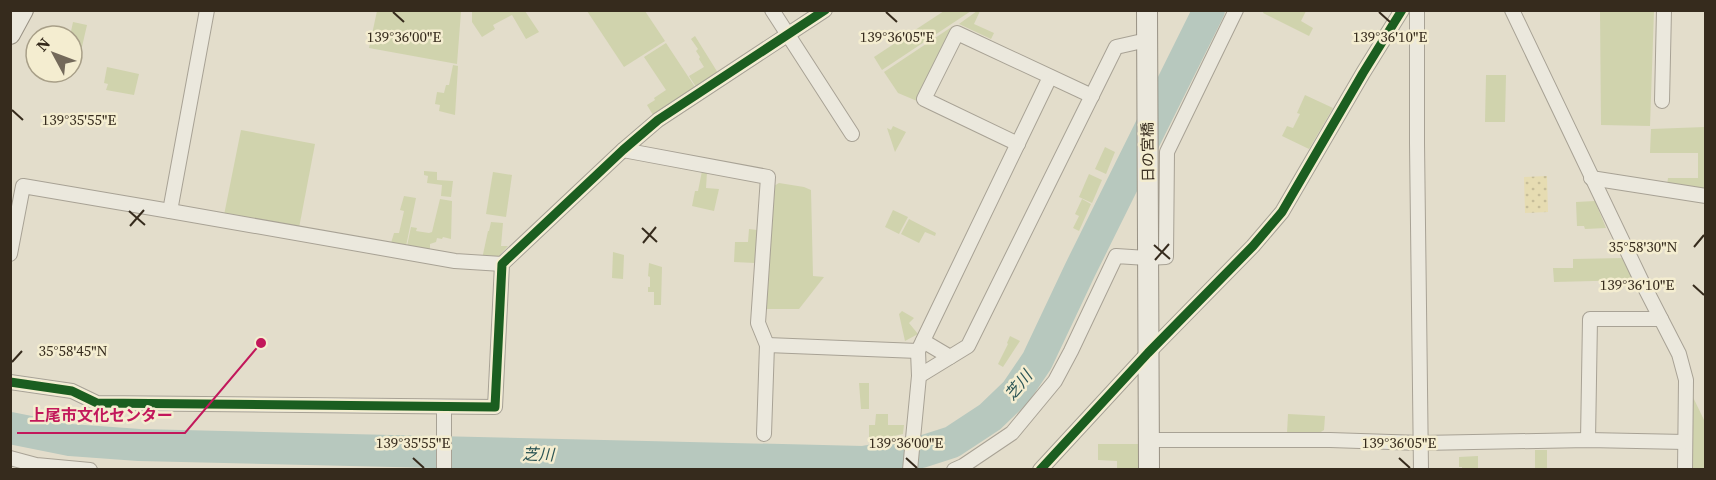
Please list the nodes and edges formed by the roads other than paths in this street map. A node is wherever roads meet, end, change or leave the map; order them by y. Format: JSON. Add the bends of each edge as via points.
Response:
{"nodes":[{"id":1,"x":23,"y":10,"type":"edge"},
{"id":2,"x":207,"y":10,"type":"edge"},
{"id":3,"x":772,"y":10,"type":"edge"},
{"id":4,"x":825,"y":10,"type":"edge"},
{"id":5,"x":1147,"y":10,"type":"edge"},
{"id":6,"x":1236,"y":10,"type":"edge"},
{"id":7,"x":1402,"y":10,"type":"edge"},
{"id":8,"x":1417,"y":10,"type":"edge"},
{"id":9,"x":1512,"y":10,"type":"edge"},
{"id":10,"x":1664,"y":10,"type":"edge"},
{"id":11,"x":10,"y":34,"type":"edge"},
{"id":12,"x":788,"y":36,"type":"junction"},
{"id":13,"x":1147,"y":40,"type":"junction"},
{"id":14,"x":1050,"y":77,"type":"junction"},
{"id":15,"x":1092,"y":96,"type":"junction"},
{"id":16,"x":1662,"y":101,"type":"dead end"},
{"id":17,"x":852,"y":134,"type":"dead end"},
{"id":18,"x":1018,"y":144,"type":"junction"},
{"id":19,"x":623,"y":150,"type":"junction"},
{"id":20,"x":1592,"y":178,"type":"junction"},
{"id":21,"x":1706,"y":196,"type":"edge"},
{"id":22,"x":170,"y":211,"type":"junction"},
{"id":23,"x":10,"y":254,"type":"edge"},
{"id":24,"x":1148,"y":258,"type":"junction"},
{"id":25,"x":502,"y":264,"type":"junction"},
{"id":26,"x":1661,"y":319,"type":"junction"},
{"id":27,"x":766,"y":345,"type":"junction"},
{"id":28,"x":921,"y":346,"type":"junction"},
{"id":29,"x":1148,"y":353,"type":"junction"},
{"id":30,"x":950,"y":357,"type":"junction"},
{"id":31,"x":919,"y":376,"type":"junction"},
{"id":32,"x":10,"y":382,"type":"edge"},
{"id":33,"x":445,"y":413,"type":"junction"},
{"id":34,"x":764,"y":434,"type":"dead end"},
{"id":35,"x":1149,"y":440,"type":"junction"},
{"id":36,"x":1588,"y":440,"type":"junction"},
{"id":37,"x":1685,"y":442,"type":"junction"},
{"id":38,"x":1421,"y":443,"type":"junction"},
{"id":39,"x":10,"y":458,"type":"edge"},
{"id":40,"x":90,"y":470,"type":"edge"},
{"id":41,"x":444,"y":470,"type":"edge"},
{"id":42,"x":910,"y":470,"type":"edge"},
{"id":43,"x":954,"y":470,"type":"edge"},
{"id":44,"x":1040,"y":470,"type":"edge"},
{"id":45,"x":1149,"y":470,"type":"edge"},
{"id":46,"x":1421,"y":470,"type":"edge"},
{"id":47,"x":1685,"y":470,"type":"edge"}],
"edges":[{"from":1,"to":11,"type":"street"},
{"from":2,"to":22,"type":"street"},
{"from":3,"to":12,"type":"street"},
{"from":4,"to":12,"type":"street"},
{"from":5,"to":13,"type":"street","name":"日の宮橋"},
{"from":6,"to":24,"type":"street","via":[[1167,152],[1166,257]]},
{"from":7,"to":29,"type":"street","via":[[1282,212]]},
{"from":8,"to":38,"type":"street"},
{"from":9,"to":20,"type":"street"},
{"from":10,"to":16,"type":"street"},
{"from":12,"to":17,"type":"street"},
{"from":12,"to":19,"type":"street","via":[[658,120]]},
{"from":13,"to":15,"type":"street","via":[[1116,47]]},
{"from":13,"to":24,"type":"street","name":"日の宮橋"},
{"from":14,"to":15,"type":"street"},
{"from":14,"to":18,"type":"street"},
{"from":14,"to":18,"type":"street","via":[[957,33],[924,99]]},
{"from":15,"to":30,"type":"street","via":[[968,346]]},
{"from":18,"to":28,"type":"street"},
{"from":19,"to":25,"type":"street"},
{"from":19,"to":27,"type":"street","via":[[768,177],[758,323]]},
{"from":20,"to":21,"type":"street"},
{"from":20,"to":26,"type":"street"},
{"from":22,"to":23,"type":"street","via":[[23,186]]},
{"from":22,"to":25,"type":"street","via":[[455,261]]},
{"from":24,"to":29,"type":"street","name":"日の宮橋"},
{"from":24,"to":43,"type":"street","via":[[1116,256],[1055,381],[1012,433]]},
{"from":25,"to":33,"type":"street","via":[[495,406]]},
{"from":26,"to":36,"type":"street","via":[[1590,319]]},
{"from":26,"to":37,"type":"street","via":[[1679,354],[1686,380]]},
{"from":27,"to":28,"type":"street"},
{"from":27,"to":34,"type":"street"},
{"from":28,"to":30,"type":"street"},
{"from":28,"to":31,"type":"street"},
{"from":29,"to":35,"type":"street","name":"日の宮橋"},
{"from":29,"to":44,"type":"street"},
{"from":30,"to":31,"type":"street"},
{"from":31,"to":42,"type":"street"},
{"from":32,"to":33,"type":"street","via":[[72,391],[97,403]]},
{"from":33,"to":41,"type":"street"},
{"from":35,"to":38,"type":"street"},
{"from":35,"to":45,"type":"street","name":"日の宮橋"},
{"from":36,"to":37,"type":"street"},
{"from":36,"to":38,"type":"street"},
{"from":37,"to":47,"type":"street"},
{"from":38,"to":46,"type":"street"},
{"from":39,"to":40,"type":"street","via":[[36,465]]}]}
